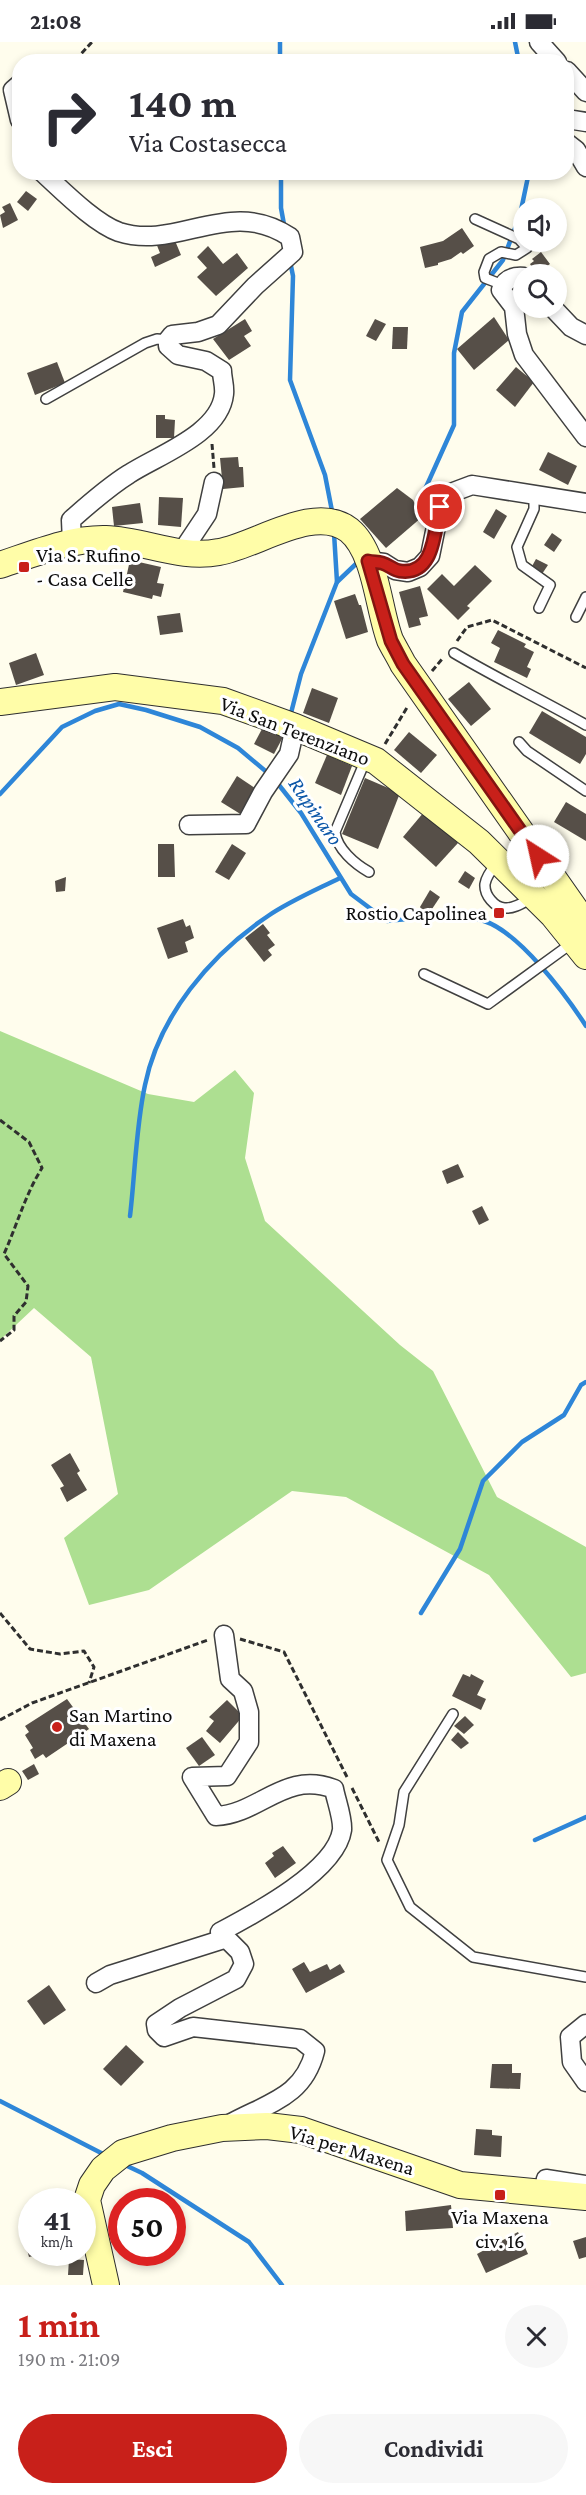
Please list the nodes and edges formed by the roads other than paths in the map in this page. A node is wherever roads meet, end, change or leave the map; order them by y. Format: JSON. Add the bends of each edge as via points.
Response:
{"nodes":[{"id":1,"x":539,"y":42,"type":"edge"},
{"id":2,"x":550,"y":54,"type":"edge"},
{"id":3,"x":574,"y":79,"type":"edge"},
{"id":4,"x":586,"y":92,"type":"edge"},
{"id":5,"x":574,"y":148,"type":"edge"},
{"id":6,"x":586,"y":167,"type":"edge"},
{"id":7,"x":51,"y":180,"type":"edge"},
{"id":8,"x":476,"y":219,"type":"dead end"},
{"id":9,"x":513,"y":278,"type":"edge"},
{"id":10,"x":502,"y":285,"type":"junction"},
{"id":11,"x":562,"y":318,"type":"edge"},
{"id":12,"x":586,"y":335,"type":"edge"},
{"id":13,"x":168,"y":340,"type":"junction"},
{"id":14,"x":46,"y":399,"type":"dead end"},
{"id":15,"x":586,"y":437,"type":"edge"},
{"id":16,"x":214,"y":482,"type":"road end"},
{"id":17,"x":534,"y":494,"type":"junction"},
{"id":18,"x":586,"y":503,"type":"edge"},
{"id":19,"x":72,"y":543,"type":"junction"},
{"id":20,"x":181,"y":553,"type":"junction"},
{"id":21,"x":368,"y":561,"type":"junction"},
{"id":22,"x":0,"y":565,"type":"edge"},
{"id":23,"x":586,"y":597,"type":"edge"},
{"id":24,"x":540,"y":608,"type":"dead end"},
{"id":25,"x":576,"y":616,"type":"dead end"},
{"id":26,"x":454,"y":653,"type":"dead end"},
{"id":27,"x":0,"y":702,"type":"edge"},
{"id":28,"x":586,"y":725,"type":"edge"},
{"id":29,"x":295,"y":727,"type":"junction"},
{"id":30,"x":519,"y":742,"type":"dead end"},
{"id":31,"x":367,"y":757,"type":"junction"},
{"id":32,"x":586,"y":791,"type":"edge"},
{"id":33,"x":189,"y":825,"type":"dead end"},
{"id":34,"x":498,"y":861,"type":"junction"},
{"id":35,"x":369,"y":872,"type":"dead end"},
{"id":36,"x":535,"y":897,"type":"junction"},
{"id":37,"x":582,"y":940,"type":"edge"},
{"id":38,"x":424,"y":974,"type":"dead end"},
{"id":39,"x":224,"y":1635,"type":"dead end"},
{"id":40,"x":453,"y":1714,"type":"dead end"},
{"id":41,"x":224,"y":1939,"type":"junction"},
{"id":42,"x":586,"y":1977,"type":"edge"},
{"id":43,"x":96,"y":1983,"type":"dead end"},
{"id":44,"x":586,"y":2024,"type":"edge"},
{"id":45,"x":586,"y":2082,"type":"edge"},
{"id":46,"x":222,"y":2128,"type":"junction"},
{"id":47,"x":586,"y":2185,"type":"edge"},
{"id":48,"x":543,"y":2193,"type":"junction"},
{"id":49,"x":586,"y":2197,"type":"edge"},
{"id":50,"x":106,"y":2285,"type":"edge"}],
"edges":[{"from":1,"to":2,"type":"street"},
{"from":3,"to":4,"type":"street"},
{"from":5,"to":6,"type":"street"},
{"from":7,"to":13,"type":"street","via":[[82,209],[117,231],[145,237],[239,221],[272,226],[290,237],[292,252],[218,325],[172,335]]},
{"from":8,"to":10,"type":"lane","via":[[519,239],[527,248],[516,255],[501,252],[489,259],[485,278]]},
{"from":9,"to":10,"type":"street"},
{"from":10,"to":15,"type":"street","via":[[501,290],[514,307],[524,355]]},
{"from":11,"to":12,"type":"street"},
{"from":13,"to":14,"type":"lane","via":[[145,343]]},
{"from":13,"to":19,"type":"street","via":[[168,346],[178,355],[206,361],[222,371],[224,394],[214,417],[192,438],[108,488],[71,520]]},
{"from":16,"to":20,"type":"street","via":[[207,514]]},
{"from":17,"to":18,"type":"street"},
{"from":17,"to":21,"type":"street","via":[[472,485],[448,494],[440,507],[430,556],[420,567],[408,572]]},
{"from":17,"to":24,"type":"lane","via":[[534,509],[517,547],[522,565],[550,585]]},
{"from":19,"to":20,"type":"street","via":[[105,539]]},
{"from":19,"to":22,"type":"street"},
{"from":20,"to":21,"type":"street","via":[[220,552],[303,523],[333,522],[362,544]]},
{"from":21,"to":37,"type":"street","via":[[391,641],[403,664]]},
{"from":23,"to":25,"type":"lane"},
{"from":26,"to":28,"type":"lane"},
{"from":27,"to":29,"type":"street","name":"Via San Terenziano","via":[[115,687],[223,701]]},
{"from":29,"to":31,"type":"street","name":"Via San Terenziano"},
{"from":29,"to":33,"type":"street","via":[[289,754],[262,792],[246,824]]},
{"from":30,"to":32,"type":"lane"},
{"from":31,"to":34,"type":"street","name":"Via San Terenziano","via":[[415,790]]},
{"from":31,"to":35,"type":"lane","via":[[335,838],[354,863]]},
{"from":34,"to":36,"type":"street","name":"Via San Terenziano"},
{"from":34,"to":36,"type":"lane","via":[[485,885],[493,903],[503,909]]},
{"from":36,"to":37,"type":"street","name":"Via San Terenziano"},
{"from":37,"to":38,"type":"lane","via":[[488,1004]]},
{"from":39,"to":41,"type":"street","via":[[230,1679],[243,1691],[249,1712],[249,1742],[227,1776],[192,1777],[216,1816],[232,1815],[283,1789],[318,1783],[334,1789],[342,1829],[333,1851],[319,1868],[269,1906],[220,1932]]},
{"from":40,"to":42,"type":"lane","via":[[404,1792],[399,1825],[387,1860],[410,1906],[473,1957]]},
{"from":41,"to":43,"type":"street","via":[[110,1975]]},
{"from":41,"to":46,"type":"street","via":[[240,1952],[244,1964],[236,1979],[180,2008],[156,2024],[157,2030],[164,2037],[193,2027],[300,2039],[315,2051],[307,2076],[291,2093]]},
{"from":44,"to":45,"type":"street","via":[[570,2037],[572,2062]]},
{"from":46,"to":48,"type":"street","name":"Via per Maxena","via":[[301,2130],[460,2185]]},
{"from":46,"to":50,"type":"street","name":"Via per Maxena","via":[[123,2152],[103,2169],[87,2199]]},
{"from":47,"to":48,"type":"street","via":[[546,2179]]},
{"from":48,"to":49,"type":"street","name":"Via per Maxena"}]}
